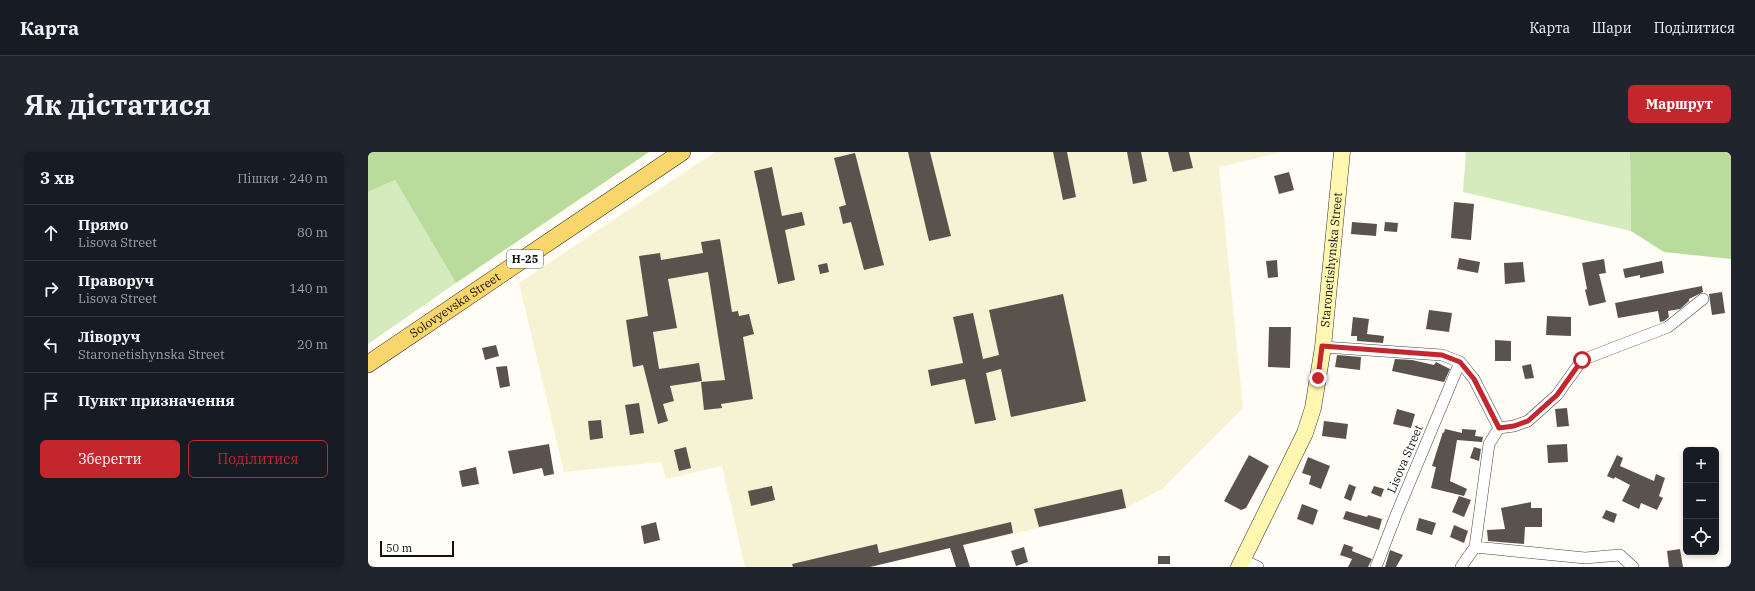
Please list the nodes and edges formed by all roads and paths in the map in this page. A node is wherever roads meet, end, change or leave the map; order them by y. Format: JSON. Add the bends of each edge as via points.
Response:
{"nodes":[{"id":1,"x":682,"y":152,"type":"edge"},
{"id":2,"x":1342,"y":152,"type":"edge"},
{"id":3,"x":1702,"y":299,"type":"dead end"},
{"id":4,"x":1322,"y":346,"type":"junction"},
{"id":5,"x":1460,"y":362,"type":"junction"},
{"id":6,"x":368,"y":364,"type":"edge"},
{"id":7,"x":1499,"y":428,"type":"junction"},
{"id":8,"x":1475,"y":547,"type":"junction"},
{"id":9,"x":1241,"y":563,"type":"edge"},
{"id":10,"x":1258,"y":567,"type":"edge"},
{"id":11,"x":1376,"y":567,"type":"edge"},
{"id":12,"x":1461,"y":567,"type":"edge"},
{"id":13,"x":1633,"y":567,"type":"edge"}],
"edges":[{"from":1,"to":6,"type":"main road","name":"Solovyevska Street","number":"Н-25"},
{"from":2,"to":4,"type":"main road","name":"Staronetishynska Street"},
{"from":3,"to":7,"type":"street","via":[[1668,327],[1582,360],[1557,395],[1528,421]]},
{"from":4,"to":5,"type":"street","via":[[1442,355]]},
{"from":4,"to":9,"type":"main road","name":"Staronetishynska Street","via":[[1313,408],[1305,433]]},
{"from":5,"to":7,"type":"street","via":[[1474,379]]},
{"from":5,"to":11,"type":"street","name":"Lisova Street"},
{"from":7,"to":8,"type":"street","via":[[1489,444]]},
{"from":8,"to":12,"type":"street"},
{"from":8,"to":13,"type":"street","via":[[1585,558],[1620,555]]},
{"from":9,"to":10,"type":"street"}]}
